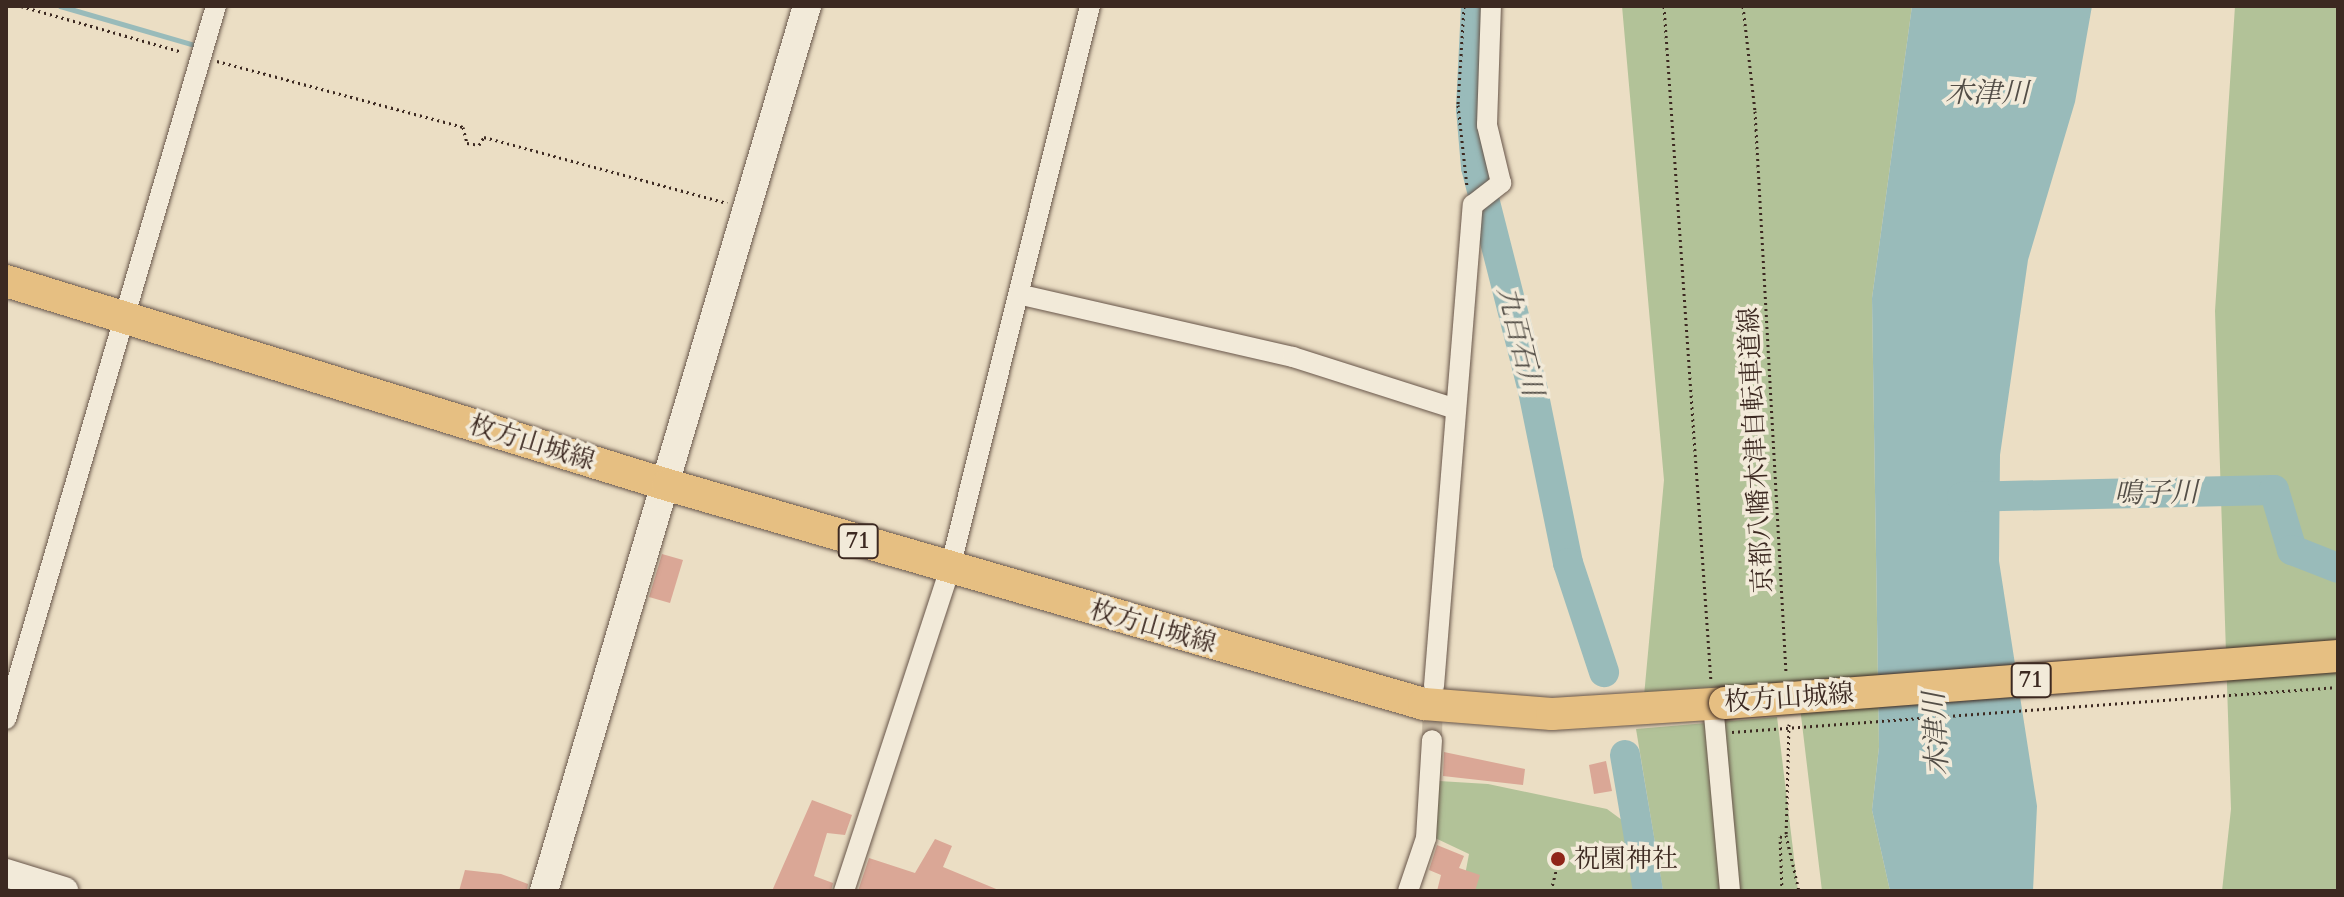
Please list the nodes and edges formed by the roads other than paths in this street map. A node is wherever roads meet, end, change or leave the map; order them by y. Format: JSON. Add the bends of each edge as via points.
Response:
{"nodes":[{"id":1,"x":216,"y":6,"type":"edge"},
{"id":2,"x":807,"y":6,"type":"edge"},
{"id":3,"x":1090,"y":6,"type":"edge"},
{"id":4,"x":1491,"y":6,"type":"edge"},
{"id":5,"x":6,"y":281,"type":"edge"},
{"id":6,"x":1022,"y":295,"type":"junction"},
{"id":7,"x":124,"y":317,"type":"junction"},
{"id":8,"x":1453,"y":408,"type":"junction"},
{"id":9,"x":668,"y":485,"type":"junction"},
{"id":10,"x":950,"y":568,"type":"junction"},
{"id":11,"x":2338,"y":656,"type":"edge"},
{"id":12,"x":1434,"y":686,"type":"tunnel mouth"},
{"id":13,"x":1723,"y":713,"type":"junction"},
{"id":14,"x":6,"y":719,"type":"edge"},
{"id":15,"x":1432,"y":740,"type":"tunnel mouth"},
{"id":16,"x":6,"y":873,"type":"edge"},
{"id":17,"x":64,"y":891,"type":"edge"},
{"id":18,"x":544,"y":891,"type":"edge"},
{"id":19,"x":844,"y":891,"type":"edge"},
{"id":20,"x":1408,"y":891,"type":"edge"},
{"id":21,"x":1730,"y":891,"type":"edge"}],
"edges":[{"from":1,"to":7,"type":"street"},
{"from":2,"to":9,"type":"street"},
{"from":3,"to":6,"type":"street"},
{"from":4,"to":8,"type":"street","via":[[1487,125],[1501,183],[1473,205]]},
{"from":5,"to":7,"type":"main road","name":"枚方山城線","number":"71"},
{"from":6,"to":8,"type":"street","via":[[1293,357]]},
{"from":6,"to":10,"type":"street"},
{"from":7,"to":9,"type":"main road","name":"枚方山城線","number":"71"},
{"from":7,"to":14,"type":"street"},
{"from":8,"to":12,"type":"street"},
{"from":9,"to":10,"type":"main road","name":"枚方山城線","number":"71"},
{"from":9,"to":18,"type":"street"},
{"from":10,"to":13,"type":"main road","name":"枚方山城線","number":"71","via":[[1424,704],[1552,714]]},
{"from":10,"to":19,"type":"street"},
{"from":11,"to":13,"type":"main road","name":"枚方山城線","number":"71","bridge":true,"via":[[1788,699]]},
{"from":13,"to":21,"type":"street"},
{"from":15,"to":20,"type":"street","via":[[1426,838]]},
{"from":16,"to":17,"type":"street"}]}
